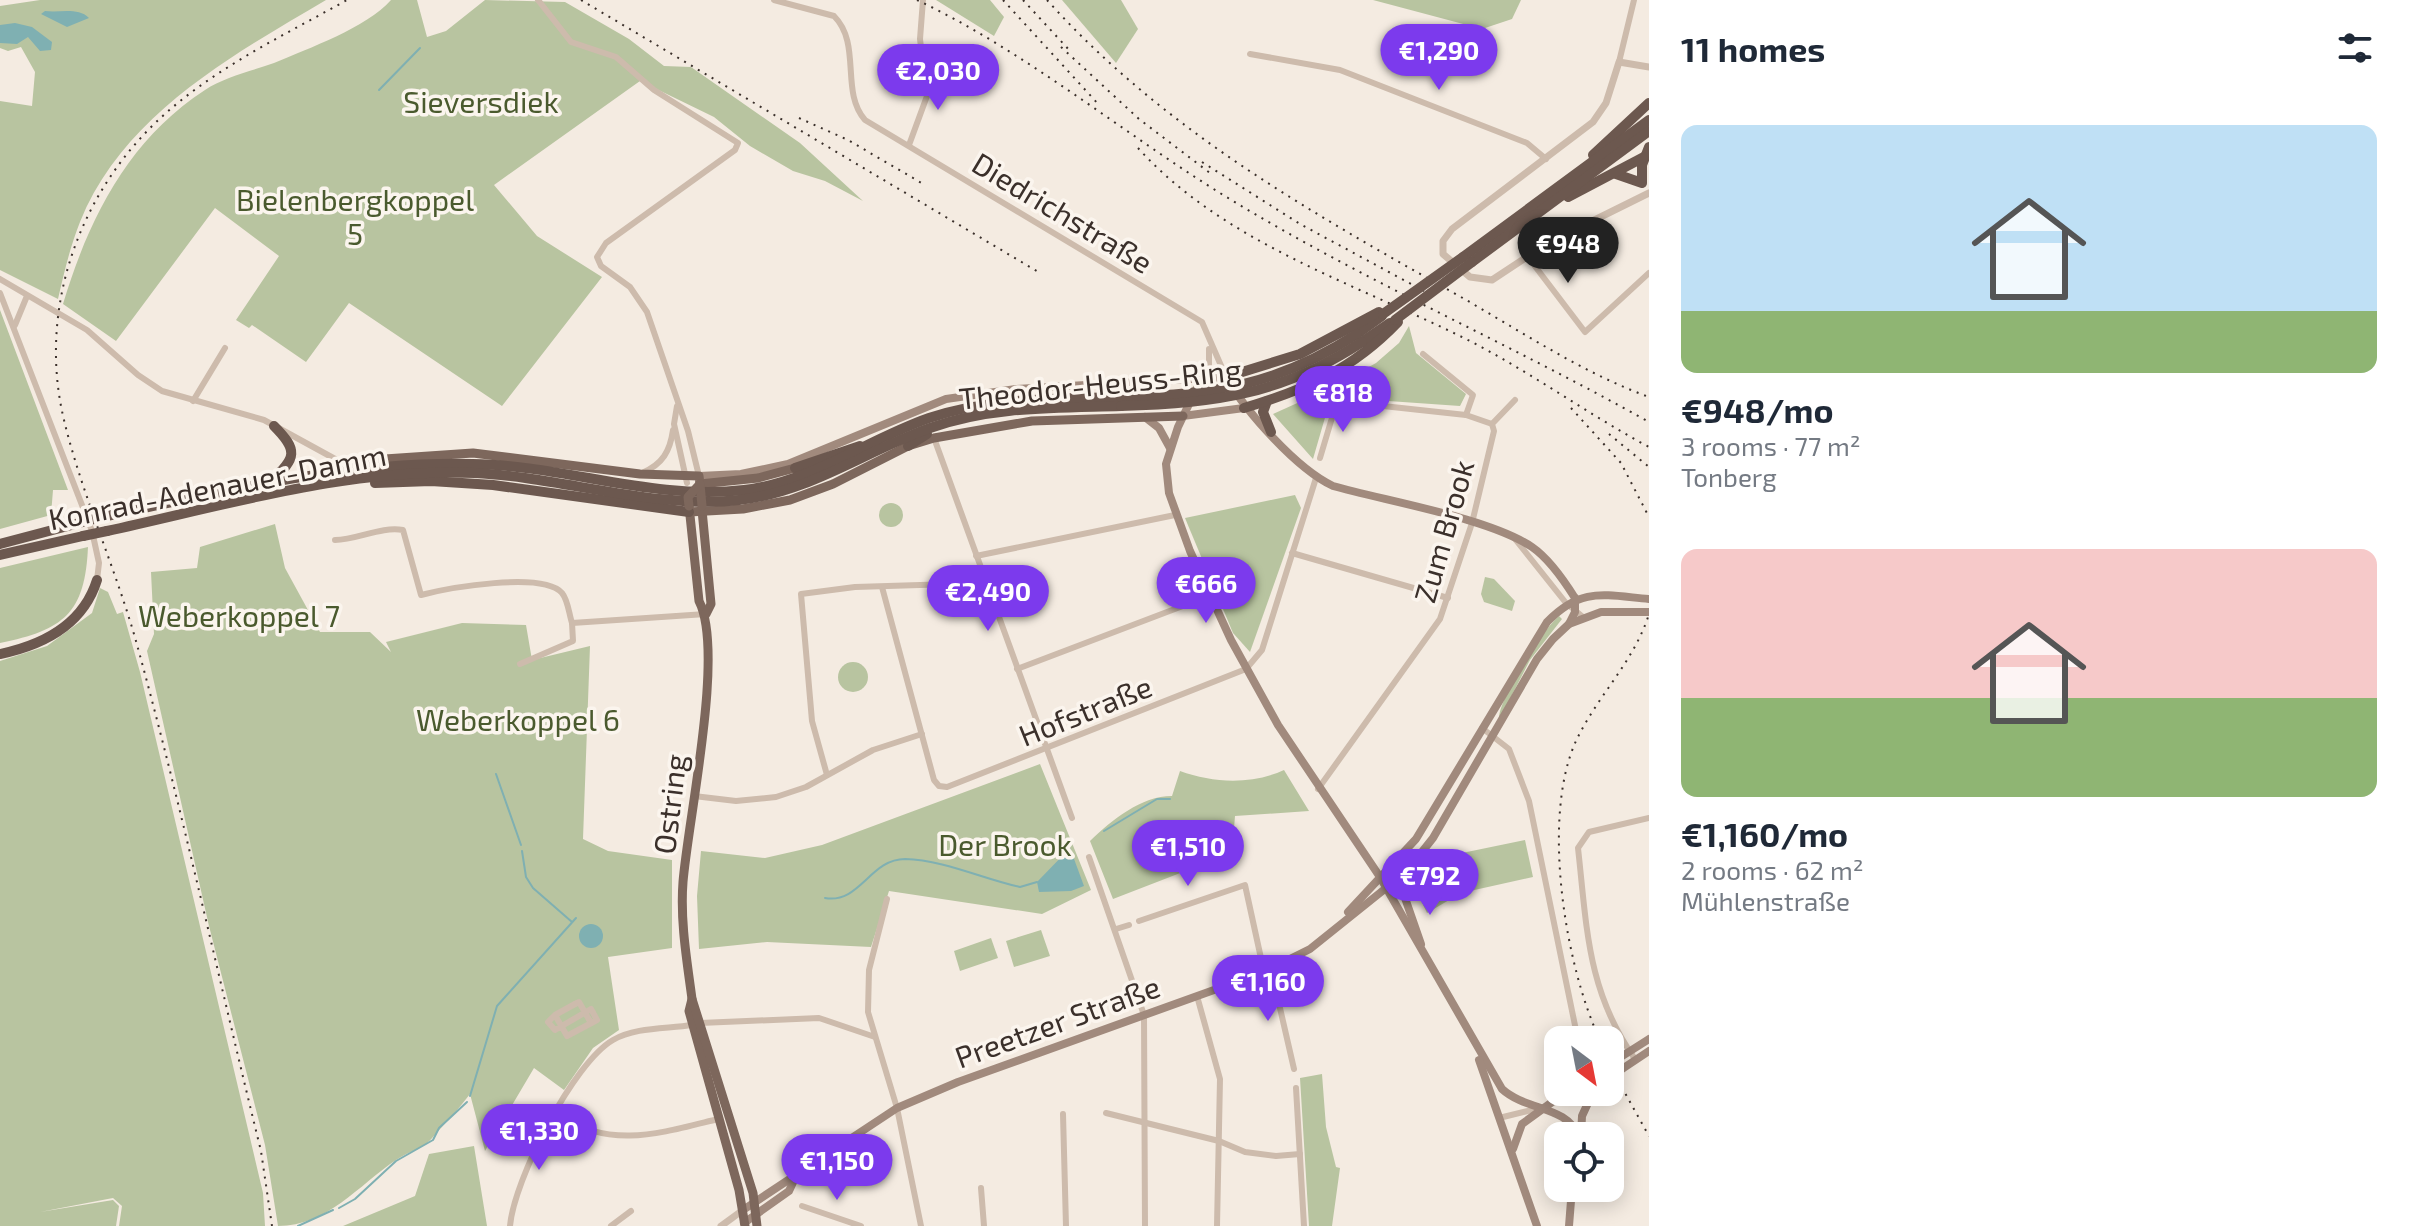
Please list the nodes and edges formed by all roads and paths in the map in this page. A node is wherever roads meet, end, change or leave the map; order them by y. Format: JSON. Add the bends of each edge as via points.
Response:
{"nodes":[{"id":1,"x":538,"y":0,"type":"edge"},
{"id":2,"x":774,"y":0,"type":"edge"},
{"id":3,"x":923,"y":0,"type":"edge"},
{"id":4,"x":1634,"y":0,"type":"edge"},
{"id":5,"x":1250,"y":54,"type":"dead end"},
{"id":6,"x":1619,"y":62,"type":"junction"},
{"id":7,"x":1649,"y":67,"type":"edge"},
{"id":8,"x":1649,"y":103,"type":"edge"},
{"id":9,"x":1649,"y":120,"type":"edge"},
{"id":10,"x":1649,"y":131,"type":"edge"},
{"id":11,"x":909,"y":145,"type":"junction"},
{"id":12,"x":1647,"y":153,"type":"edge"},
{"id":13,"x":1546,"y":159,"type":"junction"},
{"id":14,"x":1606,"y":178,"type":"junction"},
{"id":15,"x":1566,"y":181,"type":"junction"},
{"id":16,"x":1647,"y":188,"type":"edge"},
{"id":17,"x":1549,"y":206,"type":"junction"},
{"id":18,"x":1528,"y":257,"type":"junction"},
{"id":19,"x":1468,"y":260,"type":"junction"},
{"id":20,"x":1649,"y":273,"type":"edge"},
{"id":21,"x":0,"y":279,"type":"edge"},
{"id":22,"x":0,"y":293,"type":"edge"},
{"id":23,"x":24,"y":294,"type":"junction"},
{"id":24,"x":9,"y":308,"type":"junction"},
{"id":25,"x":1381,"y":313,"type":"junction"},
{"id":26,"x":1397,"y":321,"type":"junction"},
{"id":27,"x":15,"y":325,"type":"junction"},
{"id":28,"x":1360,"y":338,"type":"junction"},
{"id":29,"x":1209,"y":345,"type":"junction"},
{"id":30,"x":225,"y":348,"type":"dead end"},
{"id":31,"x":1423,"y":354,"type":"dead end"},
{"id":32,"x":1226,"y":377,"type":"junction"},
{"id":33,"x":1201,"y":379,"type":"junction"},
{"id":34,"x":1515,"y":400,"type":"dead end"},
{"id":35,"x":193,"y":401,"type":"junction"},
{"id":36,"x":1121,"y":401,"type":"junction"},
{"id":37,"x":1267,"y":401,"type":"junction"},
{"id":38,"x":677,"y":406,"type":"junction"},
{"id":39,"x":1244,"y":408,"type":"junction"},
{"id":40,"x":1466,"y":415,"type":"junction"},
{"id":41,"x":1183,"y":416,"type":"junction"},
{"id":42,"x":1145,"y":417,"type":"junction"},
{"id":43,"x":948,"y":422,"type":"junction"},
{"id":44,"x":1492,"y":424,"type":"junction"},
{"id":45,"x":274,"y":426,"type":"junction"},
{"id":46,"x":674,"y":426,"type":"junction"},
{"id":47,"x":1271,"y":432,"type":"junction"},
{"id":48,"x":934,"y":438,"type":"junction"},
{"id":49,"x":870,"y":446,"type":"junction"},
{"id":50,"x":908,"y":446,"type":"junction"},
{"id":51,"x":1170,"y":448,"type":"junction"},
{"id":52,"x":1320,"y":458,"type":"dead end"},
{"id":53,"x":370,"y":460,"type":"junction"},
{"id":54,"x":782,"y":466,"type":"junction"},
{"id":55,"x":795,"y":468,"type":"joint"},
{"id":56,"x":324,"y":473,"type":"junction"},
{"id":57,"x":667,"y":476,"type":"joint"},
{"id":58,"x":758,"y":478,"type":"junction"},
{"id":59,"x":1316,"y":478,"type":"junction"},
{"id":60,"x":686,"y":480,"type":"junction"},
{"id":61,"x":703,"y":481,"type":"junction"},
{"id":62,"x":269,"y":483,"type":"junction"},
{"id":63,"x":637,"y":484,"type":"junction"},
{"id":64,"x":301,"y":489,"type":"junction"},
{"id":65,"x":689,"y":505,"type":"junction"},
{"id":66,"x":702,"y":509,"type":"junction"},
{"id":67,"x":1175,"y":515,"type":"junction"},
{"id":68,"x":1472,"y":523,"type":"junction"},
{"id":69,"x":335,"y":540,"type":"dead end"},
{"id":70,"x":0,"y":544,"type":"edge"},
{"id":71,"x":1292,"y":553,"type":"junction"},
{"id":72,"x":0,"y":555,"type":"edge"},
{"id":73,"x":976,"y":556,"type":"junction"},
{"id":74,"x":97,"y":580,"type":"joint"},
{"id":75,"x":985,"y":583,"type":"junction"},
{"id":76,"x":882,"y":587,"type":"junction"},
{"id":77,"x":1209,"y":596,"type":"junction"},
{"id":78,"x":1448,"y":598,"type":"junction"},
{"id":79,"x":1649,"y":599,"type":"edge"},
{"id":80,"x":1571,"y":601,"type":"junction"},
{"id":81,"x":1649,"y":612,"type":"edge"},
{"id":82,"x":706,"y":614,"type":"junction"},
{"id":83,"x":1579,"y":615,"type":"junction"},
{"id":84,"x":572,"y":623,"type":"junction"},
{"id":85,"x":0,"y":654,"type":"edge"},
{"id":86,"x":520,"y":664,"type":"dead end"},
{"id":87,"x":1017,"y":669,"type":"junction"},
{"id":88,"x":1246,"y":669,"type":"junction"},
{"id":89,"x":1482,"y":728,"type":"junction"},
{"id":90,"x":922,"y":734,"type":"junction"},
{"id":91,"x":1494,"y":736,"type":"junction"},
{"id":92,"x":1047,"y":747,"type":"junction"},
{"id":93,"x":827,"y":775,"type":"junction"},
{"id":94,"x":1318,"y":789,"type":"junction"},
{"id":95,"x":694,"y":796,"type":"junction"},
{"id":96,"x":1072,"y":818,"type":"dead end"},
{"id":97,"x":1649,"y":818,"type":"edge"},
{"id":98,"x":1433,"y":838,"type":"junction"},
{"id":99,"x":1416,"y":839,"type":"junction"},
{"id":100,"x":1089,"y":857,"type":"dead end"},
{"id":101,"x":1406,"y":872,"type":"junction"},
{"id":102,"x":1380,"y":877,"type":"junction"},
{"id":103,"x":1388,"y":886,"type":"junction"},
{"id":104,"x":1405,"y":898,"type":"junction"},
{"id":105,"x":887,"y":899,"type":"dead end"},
{"id":106,"x":1139,"y":921,"type":"dead end"},
{"id":107,"x":1341,"y":922,"type":"junction"},
{"id":108,"x":1129,"y":925,"type":"dead end"},
{"id":109,"x":1116,"y":929,"type":"junction"},
{"id":110,"x":1421,"y":946,"type":"junction"},
{"id":111,"x":1268,"y":970,"type":"junction"},
{"id":112,"x":1197,"y":996,"type":"junction"},
{"id":113,"x":565,"y":1010,"type":"junction"},
{"id":114,"x":583,"y":1013,"type":"junction"},
{"id":115,"x":1144,"y":1015,"type":"junction"},
{"id":116,"x":571,"y":1021,"type":"junction"},
{"id":117,"x":589,"y":1024,"type":"junction"},
{"id":118,"x":696,"y":1024,"type":"junction"},
{"id":119,"x":561,"y":1026,"type":"junction"},
{"id":120,"x":1575,"y":1026,"type":"edge"},
{"id":121,"x":577,"y":1031,"type":"junction"},
{"id":122,"x":874,"y":1034,"type":"junction"},
{"id":123,"x":1649,"y":1039,"type":"edge"},
{"id":124,"x":1474,"y":1044,"type":"junction"},
{"id":125,"x":1629,"y":1051,"type":"junction"},
{"id":126,"x":1649,"y":1051,"type":"edge"},
{"id":127,"x":1624,"y":1054,"type":"edge"},
{"id":128,"x":1635,"y":1059,"type":"junction"},
{"id":129,"x":1624,"y":1067,"type":"edge"},
{"id":130,"x":1294,"y":1069,"type":"dead end"},
{"id":131,"x":1296,"y":1088,"type":"dead end"},
{"id":132,"x":1544,"y":1106,"type":"edge"},
{"id":133,"x":897,"y":1108,"type":"junction"},
{"id":134,"x":1540,"y":1108,"type":"junction"},
{"id":135,"x":1106,"y":1113,"type":"dead end"},
{"id":136,"x":1063,"y":1114,"type":"dead end"},
{"id":137,"x":556,"y":1115,"type":"junction"},
{"id":138,"x":1499,"y":1118,"type":"junction"},
{"id":139,"x":718,"y":1119,"type":"junction"},
{"id":140,"x":1570,"y":1122,"type":"edge"},
{"id":141,"x":1145,"y":1125,"type":"junction"},
{"id":142,"x":1219,"y":1141,"type":"junction"},
{"id":143,"x":1300,"y":1154,"type":"junction"},
{"id":144,"x":1512,"y":1154,"type":"junction"},
{"id":145,"x":795,"y":1178,"type":"junction"},
{"id":146,"x":981,"y":1188,"type":"dead end"},
{"id":147,"x":755,"y":1202,"type":"junction"},
{"id":148,"x":1571,"y":1202,"type":"edge"},
{"id":149,"x":802,"y":1206,"type":"dead end"},
{"id":150,"x":743,"y":1210,"type":"junction"},
{"id":151,"x":631,"y":1211,"type":"dead end"},
{"id":152,"x":623,"y":1218,"type":"junction"},
{"id":153,"x":757,"y":1220,"type":"edge"},
{"id":154,"x":743,"y":1225,"type":"edge"},
{"id":155,"x":510,"y":1226,"type":"edge"},
{"id":156,"x":611,"y":1226,"type":"edge"},
{"id":157,"x":628,"y":1226,"type":"edge"},
{"id":158,"x":721,"y":1226,"type":"edge"},
{"id":159,"x":861,"y":1226,"type":"edge"},
{"id":160,"x":921,"y":1226,"type":"edge"},
{"id":161,"x":984,"y":1226,"type":"edge"},
{"id":162,"x":1066,"y":1226,"type":"edge"},
{"id":163,"x":1145,"y":1226,"type":"edge"},
{"id":164,"x":1217,"y":1226,"type":"edge"},
{"id":165,"x":1304,"y":1226,"type":"edge"},
{"id":166,"x":1537,"y":1226,"type":"edge"},
{"id":167,"x":1569,"y":1226,"type":"edge"}],
"edges":[{"from":1,"to":38,"type":"street","name":"Ostring","via":[[571,42],[616,57],[654,90],[738,143],[606,243],[597,257],[630,287],[647,312]]},
{"from":2,"to":11,"type":"street","name":"Diedrichstraße","via":[[834,16],[841,23],[848,35],[861,115]]},
{"from":3,"to":11,"type":"street","via":[[920,39],[927,96]]},
{"from":4,"to":6,"type":"street"},
{"from":5,"to":13,"type":"street","via":[[1340,70],[1527,143]]},
{"from":6,"to":7,"type":"street"},
{"from":6,"to":13,"type":"street","via":[[1598,116]]},
{"from":8,"to":15,"type":"highway"},
{"from":9,"to":15,"type":"highway"},
{"from":10,"to":17,"type":"highway"},
{"from":11,"to":29,"type":"street","name":"Diedrichstraße","via":[[1202,322]]},
{"from":12,"to":14,"type":"highway"},
{"from":12,"to":16,"type":"highway"},
{"from":13,"to":18,"type":"street","via":[[1452,229],[1443,245],[1445,258],[1479,280],[1497,278]]},
{"from":14,"to":16,"type":"highway","via":[[1621,174]]},
{"from":14,"to":17,"type":"highway"},
{"from":15,"to":19,"type":"highway"},
{"from":16,"to":18,"type":"street"},
{"from":17,"to":19,"type":"highway"},
{"from":18,"to":20,"type":"street","via":[[1585,332]]},
{"from":19,"to":25,"type":"highway","bridge":true},
{"from":19,"to":26,"type":"highway","bridge":true},
{"from":21,"to":23,"type":"street"},
{"from":22,"to":24,"type":"street"},
{"from":23,"to":24,"type":"street"},
{"from":23,"to":27,"type":"street"},
{"from":23,"to":35,"type":"street","via":[[87,330],[152,385]]},
{"from":24,"to":27,"type":"street"},
{"from":25,"to":28,"type":"highway","name":"Theodor-Heuss-Ring"},
{"from":25,"to":32,"type":"highway","via":[[1300,354]]},
{"from":26,"to":28,"type":"highway","name":"Theodor-Heuss-Ring"},
{"from":26,"to":37,"type":"highway","via":[[1352,365]]},
{"from":27,"to":74,"type":"street","via":[[92,531]]},
{"from":28,"to":36,"type":"highway","name":"Theodor-Heuss-Ring","bridge":true,"via":[[1319,368],[1265,390],[1203,402]]},
{"from":29,"to":32,"type":"street","name":"Diedrichstraße"},
{"from":29,"to":33,"type":"street","via":[[1209,367]]},
{"from":30,"to":35,"type":"street"},
{"from":31,"to":40,"type":"street","via":[[1473,395]]},
{"from":32,"to":33,"type":"main road","name":"Theodor-Heuss-Ring"},
{"from":32,"to":39,"type":"main road"},
{"from":33,"to":41,"type":"main road"},
{"from":33,"to":54,"type":"main road","name":"Theodor-Heuss-Ring","via":[[1030,388],[946,399]]},
{"from":34,"to":44,"type":"street","name":"Zum Brook"},
{"from":35,"to":45,"type":"street","via":[[246,413]]},
{"from":36,"to":43,"type":"highway","name":"Theodor-Heuss-Ring","via":[[1004,411]]},
{"from":36,"to":49,"type":"highway","name":"Theodor-Heuss-Ring","via":[[1021,400],[982,406],[930,418]]},
{"from":37,"to":39,"type":"highway"},
{"from":37,"to":47,"type":"highway","via":[[1263,412]]},
{"from":38,"to":46,"type":"street","name":"Ostring"},
{"from":38,"to":61,"type":"street","name":"Ostring"},
{"from":39,"to":41,"type":"main road","name":"Theodor-Heuss-Ring"},
{"from":39,"to":47,"type":"main road"},
{"from":40,"to":44,"type":"street"},
{"from":40,"to":52,"type":"street","via":[[1337,401]]},
{"from":41,"to":42,"type":"main road"},
{"from":41,"to":51,"type":"main road"},
{"from":42,"to":48,"type":"main road","via":[[1032,421]]},
{"from":42,"to":51,"type":"main road"},
{"from":43,"to":50,"type":"highway"},
{"from":43,"to":63,"type":"highway","name":"Theodor-Heuss-Ring","via":[[828,476],[759,497],[707,502]]},
{"from":44,"to":68,"type":"street","name":"Zum Brook"},
{"from":45,"to":53,"type":"street","via":[[337,460]]},
{"from":45,"to":62,"type":"highway","via":[[291,442],[292,454],[285,470]]},
{"from":46,"to":60,"type":"street","name":"Ostring"},
{"from":46,"to":63,"type":"street","name":"Ostring","via":[[661,462]]},
{"from":47,"to":59,"type":"main road"},
{"from":48,"to":50,"type":"main road"},
{"from":48,"to":73,"type":"street"},
{"from":49,"to":55,"type":"highway"},
{"from":49,"to":63,"type":"highway","name":"Theodor-Heuss-Ring","via":[[795,478],[744,490],[706,493]]},
{"from":50,"to":66,"type":"main road","via":[[802,497],[765,507]]},
{"from":51,"to":67,"type":"main road","via":[[1166,470]]},
{"from":53,"to":56,"type":"highway"},
{"from":53,"to":63,"type":"main road","name":"Konrad-Adenauer-Damm","via":[[473,453]]},
{"from":54,"to":58,"type":"main road"},
{"from":54,"to":61,"type":"main road","name":"Theodor-Heuss-Ring"},
{"from":55,"to":58,"type":"main road","name":"Theodor-Heuss-Ring"},
{"from":56,"to":62,"type":"highway","name":"Konrad-Adenauer-Damm"},
{"from":56,"to":63,"type":"highway","name":"Konrad-Adenauer-Damm","via":[[476,464]]},
{"from":57,"to":60,"type":"main road","name":"Theodor-Heuss-Ring"},
{"from":57,"to":63,"type":"main road","name":"Konrad-Adenauer-Damm"},
{"from":58,"to":61,"type":"main road","name":"Theodor-Heuss-Ring"},
{"from":59,"to":68,"type":"main road"},
{"from":59,"to":71,"type":"street"},
{"from":60,"to":61,"type":"main road","name":"Theodor-Heuss-Ring"},
{"from":61,"to":65,"type":"main road","bridge":true},
{"from":61,"to":66,"type":"main road","name":"Ostring","bridge":true},
{"from":62,"to":70,"type":"highway","name":"Konrad-Adenauer-Damm","bridge":true},
{"from":63,"to":64,"type":"highway","name":"Konrad-Adenauer-Damm","via":[[406,473]]},
{"from":64,"to":65,"type":"highway","via":[[402,482],[493,485]]},
{"from":64,"to":72,"type":"highway","name":"Konrad-Adenauer-Damm","bridge":true},
{"from":65,"to":66,"type":"main road"},
{"from":65,"to":82,"type":"main road","name":"Ostring","via":[[699,601]]},
{"from":66,"to":82,"type":"main road","name":"Ostring","via":[[711,604]]},
{"from":67,"to":73,"type":"street"},
{"from":67,"to":77,"type":"main road"},
{"from":68,"to":78,"type":"street","name":"Zum Brook"},
{"from":68,"to":80,"type":"main road","via":[[1535,549]]},
{"from":69,"to":84,"type":"street","via":[[403,530],[421,595],[473,583],[553,587],[565,598]]},
{"from":71,"to":78,"type":"street"},
{"from":71,"to":88,"type":"street","via":[[1262,650]]},
{"from":73,"to":75,"type":"street"},
{"from":74,"to":85,"type":"highway","via":[[69,624],[38,643]]},
{"from":75,"to":76,"type":"street"},
{"from":75,"to":87,"type":"street"},
{"from":76,"to":90,"type":"street"},
{"from":76,"to":93,"type":"street","via":[[801,594],[812,721]]},
{"from":77,"to":87,"type":"street"},
{"from":77,"to":88,"type":"main road"},
{"from":78,"to":94,"type":"street","name":"Zum Brook","via":[[1436,626]]},
{"from":79,"to":80,"type":"main road","via":[[1594,594]]},
{"from":80,"to":83,"type":"main road"},
{"from":80,"to":89,"type":"main road","name":"Preetzer Straße","via":[[1534,638]]},
{"from":81,"to":83,"type":"main road"},
{"from":82,"to":84,"type":"street"},
{"from":82,"to":95,"type":"main road","name":"Ostring","via":[[706,685]]},
{"from":83,"to":91,"type":"main road","name":"Preetzer Straße","via":[[1537,659]]},
{"from":84,"to":86,"type":"street","via":[[573,641]]},
{"from":87,"to":92,"type":"street"},
{"from":88,"to":92,"type":"street","name":"Hofstraße"},
{"from":88,"to":94,"type":"main road"},
{"from":89,"to":91,"type":"street"},
{"from":89,"to":99,"type":"main road","name":"Preetzer Straße"},
{"from":90,"to":92,"type":"street","name":"Hofstraße","via":[[939,786],[968,780]]},
{"from":90,"to":93,"type":"street","via":[[873,750]]},
{"from":91,"to":98,"type":"main road","name":"Preetzer Straße"},
{"from":91,"to":120,"type":"street","via":[[1514,757],[1529,801]]},
{"from":92,"to":96,"type":"street"},
{"from":93,"to":95,"type":"street","via":[[762,799]]},
{"from":94,"to":102,"type":"main road"},
{"from":95,"to":118,"type":"main road","name":"Ostring","via":[[683,891]]},
{"from":97,"to":125,"type":"street","via":[[1589,832],[1578,848],[1590,961],[1597,988]]},
{"from":98,"to":99,"type":"street"},
{"from":98,"to":101,"type":"main road","name":"Preetzer Straße"},
{"from":99,"to":102,"type":"main road","name":"Preetzer Straße"},
{"from":100,"to":109,"type":"street"},
{"from":101,"to":103,"type":"main road","name":"Preetzer Straße"},
{"from":101,"to":104,"type":"main road"},
{"from":102,"to":103,"type":"main road"},
{"from":102,"to":107,"type":"main road","name":"Preetzer Straße"},
{"from":103,"to":104,"type":"main road"},
{"from":103,"to":107,"type":"main road","name":"Preetzer Straße"},
{"from":103,"to":110,"type":"main road"},
{"from":104,"to":110,"type":"main road"},
{"from":105,"to":122,"type":"street","via":[[869,970],[868,1012]]},
{"from":106,"to":111,"type":"street","via":[[1245,885]]},
{"from":107,"to":111,"type":"main road","name":"Preetzer Straße","via":[[1310,949]]},
{"from":108,"to":109,"type":"street"},
{"from":109,"to":115,"type":"street"},
{"from":110,"to":124,"type":"main road"},
{"from":111,"to":112,"type":"main road","name":"Preetzer Straße"},
{"from":111,"to":130,"type":"street"},
{"from":112,"to":115,"type":"main road","name":"Preetzer Straße"},
{"from":112,"to":142,"type":"street","via":[[1220,1079]]},
{"from":113,"to":114,"type":"street","via":[[575,1004]]},
{"from":113,"to":116,"type":"street"},
{"from":113,"to":119,"type":"street","via":[[555,1015]]},
{"from":114,"to":116,"type":"street"},
{"from":114,"to":117,"type":"street"},
{"from":114,"to":117,"type":"street","via":[[593,1010],[597,1019]]},
{"from":115,"to":133,"type":"main road","name":"Preetzer Straße"},
{"from":115,"to":141,"type":"street"},
{"from":116,"to":119,"type":"street"},
{"from":116,"to":121,"type":"street"},
{"from":117,"to":121,"type":"street"},
{"from":118,"to":122,"type":"street","via":[[819,1018]]},
{"from":118,"to":137,"type":"street","via":[[628,1033],[610,1041]]},
{"from":118,"to":139,"type":"main road","name":"Ostring"},
{"from":118,"to":147,"type":"main road","name":"Ostring"},
{"from":119,"to":121,"type":"street","via":[[568,1036]]},
{"from":122,"to":133,"type":"street"},
{"from":123,"to":125,"type":"main road"},
{"from":124,"to":134,"type":"main road","via":[[1502,1089],[1523,1105]]},
{"from":124,"to":138,"type":"main road"},
{"from":125,"to":127,"type":"main road"},
{"from":125,"to":128,"type":"street"},
{"from":126,"to":128,"type":"main road"},
{"from":128,"to":129,"type":"main road","bridge":true},
{"from":131,"to":143,"type":"street"},
{"from":132,"to":134,"type":"main road"},
{"from":133,"to":145,"type":"main road","name":"Preetzer Straße"},
{"from":133,"to":160,"type":"street"},
{"from":134,"to":138,"type":"street"},
{"from":134,"to":140,"type":"main road"},
{"from":134,"to":144,"type":"main road","via":[[1517,1131]]},
{"from":135,"to":141,"type":"street"},
{"from":136,"to":162,"type":"street"},
{"from":137,"to":139,"type":"street","via":[[591,1133],[620,1137]]},
{"from":137,"to":155,"type":"street","via":[[526,1165]]},
{"from":138,"to":144,"type":"main road"},
{"from":139,"to":150,"type":"main road","name":"Ostring"},
{"from":141,"to":142,"type":"street"},
{"from":141,"to":163,"type":"street"},
{"from":142,"to":143,"type":"street","via":[[1245,1152]]},
{"from":142,"to":164,"type":"street"},
{"from":143,"to":165,"type":"street"},
{"from":144,"to":166,"type":"main road"},
{"from":145,"to":147,"type":"main road","name":"Preetzer Straße"},
{"from":145,"to":153,"type":"main road","name":"Preetzer Straße","via":[[789,1191]]},
{"from":146,"to":161,"type":"street"},
{"from":147,"to":150,"type":"main road","name":"Preetzer Straße"},
{"from":147,"to":153,"type":"main road","name":"Ostring"},
{"from":148,"to":167,"type":"main road"},
{"from":149,"to":159,"type":"street"},
{"from":150,"to":154,"type":"main road","name":"Ostring"},
{"from":150,"to":158,"type":"street","name":"Preetzer Straße"},
{"from":151,"to":152,"type":"street"},
{"from":152,"to":156,"type":"street"},
{"from":152,"to":157,"type":"street"},
{"from":153,"to":154,"type":"main road","name":"Preetzer Straße"}]}
